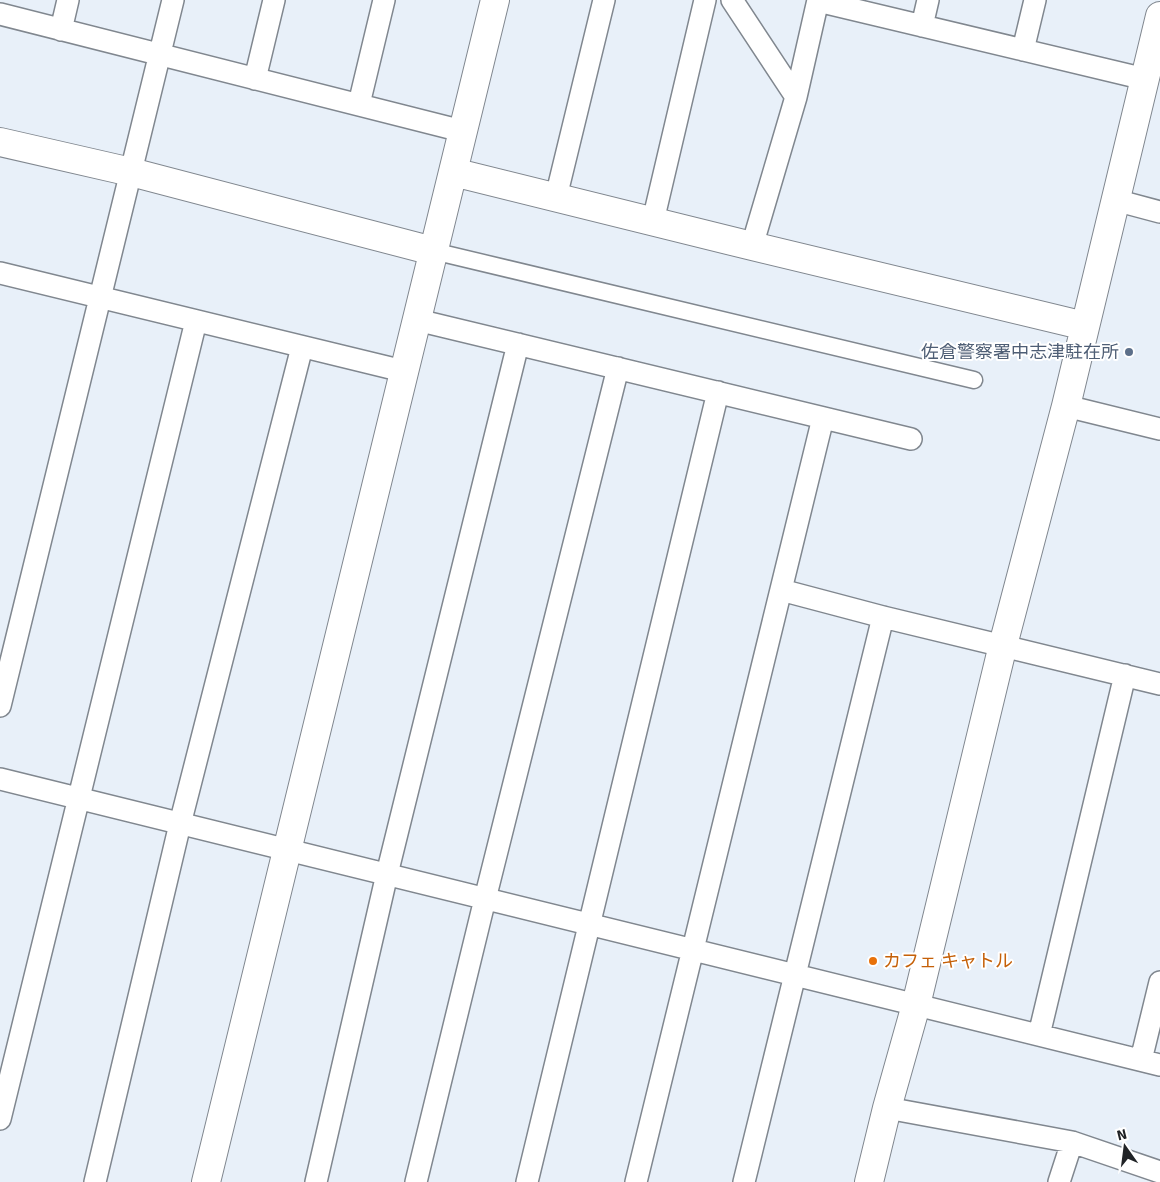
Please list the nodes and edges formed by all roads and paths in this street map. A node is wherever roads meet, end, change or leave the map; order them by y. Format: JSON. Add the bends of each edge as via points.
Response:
{"nodes":[{"id":1,"x":68,"y":0,"type":"edge"},
{"id":2,"x":173,"y":0,"type":"edge"},
{"id":3,"x":274,"y":0,"type":"edge"},
{"id":4,"x":384,"y":0,"type":"edge"},
{"id":5,"x":495,"y":0,"type":"edge"},
{"id":6,"x":604,"y":0,"type":"edge"},
{"id":7,"x":705,"y":0,"type":"edge"},
{"id":8,"x":732,"y":0,"type":"edge"},
{"id":9,"x":818,"y":0,"type":"edge"},
{"id":10,"x":928,"y":0,"type":"edge"},
{"id":11,"x":1035,"y":0,"type":"edge"},
{"id":12,"x":0,"y":14,"type":"edge"},
{"id":13,"x":1160,"y":16,"type":"edge"},
{"id":14,"x":922,"y":26,"type":"junction"},
{"id":15,"x":61,"y":30,"type":"junction"},
{"id":16,"x":1023,"y":50,"type":"junction"},
{"id":17,"x":160,"y":55,"type":"junction"},
{"id":18,"x":255,"y":79,"type":"junction"},
{"id":19,"x":1145,"y":79,"type":"junction"},
{"id":20,"x":796,"y":97,"type":"junction"},
{"id":21,"x":359,"y":104,"type":"junction"},
{"id":22,"x":462,"y":131,"type":"junction"},
{"id":23,"x":0,"y":142,"type":"edge"},
{"id":24,"x":131,"y":172,"type":"junction"},
{"id":25,"x":453,"y":172,"type":"junction"},
{"id":26,"x":556,"y":197,"type":"junction"},
{"id":27,"x":1115,"y":200,"type":"junction"},
{"id":28,"x":1160,"y":212,"type":"edge"},
{"id":29,"x":654,"y":221,"type":"junction"},
{"id":30,"x":752,"y":246,"type":"junction"},
{"id":31,"x":433,"y":251,"type":"junction"},
{"id":32,"x":1,"y":277,"type":"edge"},
{"id":33,"x":99,"y":297,"type":"junction"},
{"id":34,"x":417,"y":320,"type":"junction"},
{"id":35,"x":196,"y":321,"type":"junction"},
{"id":36,"x":1085,"y":326,"type":"junction"},
{"id":37,"x":518,"y":344,"type":"junction"},
{"id":38,"x":302,"y":347,"type":"junction"},
{"id":39,"x":618,"y":368,"type":"junction"},
{"id":40,"x":403,"y":372,"type":"junction"},
{"id":41,"x":974,"y":380,"type":"dead end"},
{"id":42,"x":718,"y":392,"type":"junction"},
{"id":43,"x":1066,"y":406,"type":"junction"},
{"id":44,"x":823,"y":418,"type":"junction"},
{"id":45,"x":1160,"y":429,"type":"edge"},
{"id":46,"x":911,"y":439,"type":"dead end"},
{"id":47,"x":781,"y":590,"type":"junction"},
{"id":48,"x":883,"y":617,"type":"junction"},
{"id":49,"x":1003,"y":645,"type":"junction"},
{"id":50,"x":1124,"y":675,"type":"junction"},
{"id":51,"x":1160,"y":684,"type":"edge"},
{"id":52,"x":0,"y":706,"type":"edge"},
{"id":53,"x":0,"y":779,"type":"edge"},
{"id":54,"x":78,"y":798,"type":"junction"},
{"id":55,"x":180,"y":824,"type":"junction"},
{"id":56,"x":286,"y":850,"type":"junction"},
{"id":57,"x":387,"y":874,"type":"junction"},
{"id":58,"x":485,"y":899,"type":"junction"},
{"id":59,"x":590,"y":924,"type":"junction"},
{"id":60,"x":693,"y":950,"type":"junction"},
{"id":61,"x":794,"y":975,"type":"junction"},
{"id":62,"x":1160,"y":982,"type":"edge"},
{"id":63,"x":916,"y":1004,"type":"junction"},
{"id":64,"x":1039,"y":1035,"type":"junction"},
{"id":65,"x":1150,"y":1062,"type":"edge"},
{"id":66,"x":887,"y":1108,"type":"junction"},
{"id":67,"x":0,"y":1119,"type":"edge"},
{"id":68,"x":1072,"y":1142,"type":"junction"},
{"id":69,"x":1160,"y":1172,"type":"edge"},
{"id":70,"x":95,"y":1182,"type":"edge"},
{"id":71,"x":206,"y":1182,"type":"edge"},
{"id":72,"x":316,"y":1182,"type":"edge"},
{"id":73,"x":416,"y":1182,"type":"edge"},
{"id":74,"x":527,"y":1182,"type":"edge"},
{"id":75,"x":636,"y":1182,"type":"edge"},
{"id":76,"x":744,"y":1182,"type":"edge"},
{"id":77,"x":869,"y":1182,"type":"edge"},
{"id":78,"x":1059,"y":1182,"type":"edge"}],
"edges":[{"from":1,"to":15,"type":"street"},
{"from":2,"to":17,"type":"street"},
{"from":3,"to":18,"type":"street"},
{"from":4,"to":21,"type":"street"},
{"from":5,"to":22,"type":"street"},
{"from":6,"to":26,"type":"street"},
{"from":7,"to":29,"type":"street"},
{"from":8,"to":20,"type":"street"},
{"from":9,"to":14,"type":"street"},
{"from":9,"to":20,"type":"street"},
{"from":10,"to":14,"type":"street"},
{"from":11,"to":16,"type":"street"},
{"from":12,"to":15,"type":"street"},
{"from":13,"to":19,"type":"street"},
{"from":14,"to":16,"type":"street"},
{"from":15,"to":17,"type":"street"},
{"from":16,"to":19,"type":"street"},
{"from":17,"to":18,"type":"street"},
{"from":17,"to":24,"type":"street"},
{"from":18,"to":21,"type":"street"},
{"from":19,"to":27,"type":"street"},
{"from":20,"to":30,"type":"street"},
{"from":21,"to":22,"type":"street"},
{"from":22,"to":25,"type":"street"},
{"from":23,"to":24,"type":"street"},
{"from":24,"to":31,"type":"street"},
{"from":24,"to":33,"type":"street"},
{"from":25,"to":26,"type":"street"},
{"from":25,"to":31,"type":"street"},
{"from":26,"to":29,"type":"street"},
{"from":27,"to":28,"type":"street"},
{"from":27,"to":36,"type":"street"},
{"from":29,"to":30,"type":"street"},
{"from":30,"to":36,"type":"street"},
{"from":31,"to":34,"type":"street"},
{"from":31,"to":41,"type":"street"},
{"from":32,"to":33,"type":"street"},
{"from":33,"to":35,"type":"street"},
{"from":33,"to":52,"type":"street"},
{"from":34,"to":37,"type":"street"},
{"from":34,"to":40,"type":"street"},
{"from":35,"to":38,"type":"street"},
{"from":35,"to":54,"type":"street"},
{"from":36,"to":43,"type":"street"},
{"from":37,"to":39,"type":"street"},
{"from":37,"to":57,"type":"street"},
{"from":38,"to":40,"type":"street"},
{"from":38,"to":55,"type":"street"},
{"from":39,"to":42,"type":"street"},
{"from":39,"to":58,"type":"street"},
{"from":40,"to":56,"type":"street"},
{"from":42,"to":44,"type":"street"},
{"from":42,"to":59,"type":"street"},
{"from":43,"to":45,"type":"street"},
{"from":43,"to":49,"type":"street"},
{"from":44,"to":46,"type":"street"},
{"from":44,"to":47,"type":"street"},
{"from":47,"to":48,"type":"street"},
{"from":47,"to":60,"type":"street"},
{"from":48,"to":49,"type":"street"},
{"from":48,"to":61,"type":"street"},
{"from":49,"to":50,"type":"street"},
{"from":49,"to":63,"type":"street"},
{"from":50,"to":51,"type":"street"},
{"from":50,"to":64,"type":"street"},
{"from":53,"to":54,"type":"street"},
{"from":54,"to":55,"type":"street"},
{"from":54,"to":67,"type":"street"},
{"from":55,"to":56,"type":"street"},
{"from":55,"to":70,"type":"street"},
{"from":56,"to":57,"type":"street"},
{"from":56,"to":71,"type":"street"},
{"from":57,"to":58,"type":"street"},
{"from":57,"to":72,"type":"street"},
{"from":58,"to":59,"type":"street"},
{"from":58,"to":73,"type":"street"},
{"from":59,"to":60,"type":"street"},
{"from":59,"to":74,"type":"street"},
{"from":60,"to":61,"type":"street"},
{"from":60,"to":75,"type":"street"},
{"from":61,"to":63,"type":"street"},
{"from":61,"to":76,"type":"street"},
{"from":62,"to":65,"type":"street"},
{"from":63,"to":64,"type":"street"},
{"from":63,"to":66,"type":"street"},
{"from":64,"to":65,"type":"street"},
{"from":66,"to":68,"type":"street"},
{"from":66,"to":77,"type":"street"},
{"from":68,"to":69,"type":"street"},
{"from":68,"to":78,"type":"street"}]}
